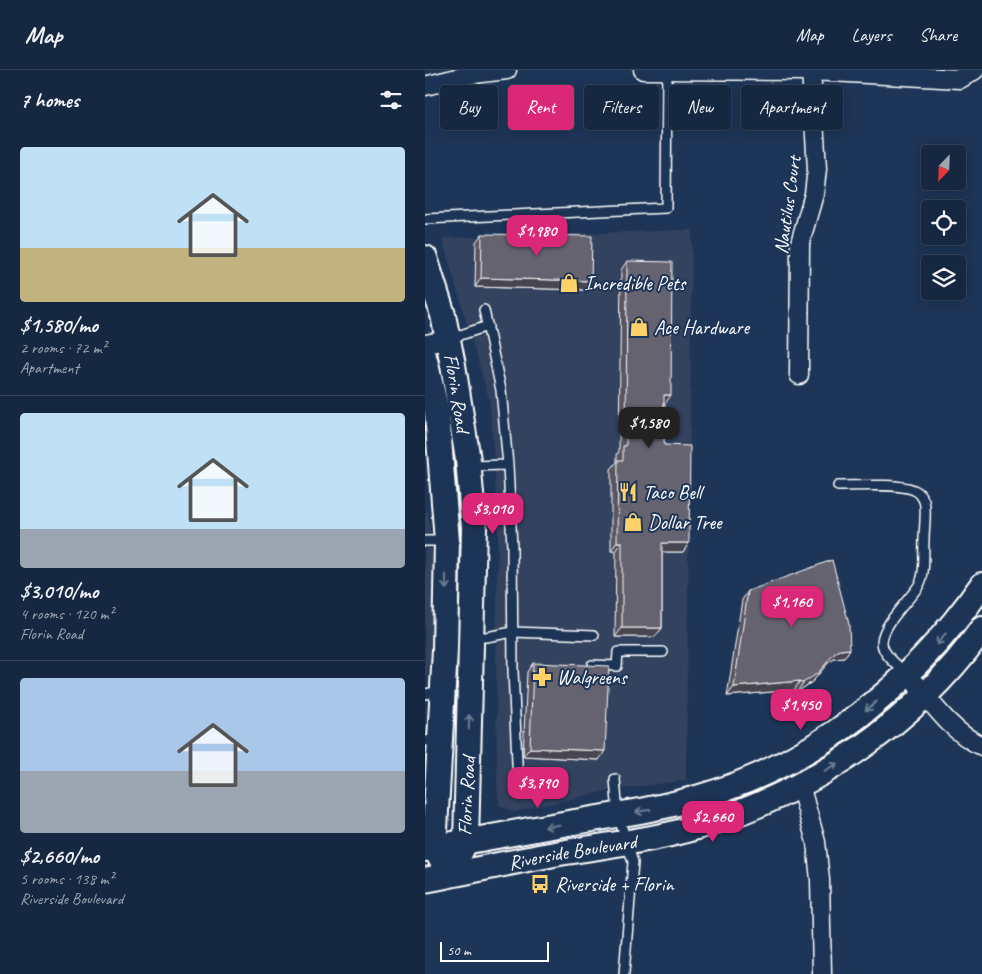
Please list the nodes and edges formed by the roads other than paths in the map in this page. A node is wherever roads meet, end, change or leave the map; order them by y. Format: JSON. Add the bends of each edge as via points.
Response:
{"nodes":[{"id":1,"x":507,"y":70,"type":"edge"},
{"id":2,"x":643,"y":70,"type":"edge"},
{"id":3,"x":667,"y":70,"type":"edge"},
{"id":4,"x":975,"y":70,"type":"edge"},
{"id":5,"x":811,"y":71,"type":"edge"},
{"id":6,"x":425,"y":86,"type":"edge"},
{"id":7,"x":425,"y":219,"type":"edge"},
{"id":8,"x":425,"y":258,"type":"edge"},
{"id":9,"x":484,"y":310,"type":"dead end"},
{"id":10,"x":487,"y":326,"type":"junction"},
{"id":11,"x":448,"y":340,"type":"junction"},
{"id":12,"x":425,"y":344,"type":"edge"},
{"id":13,"x":425,"y":360,"type":"edge"},
{"id":14,"x":799,"y":375,"type":"dead end"},
{"id":15,"x":508,"y":465,"type":"junction"},
{"id":16,"x":469,"y":466,"type":"junction"},
{"id":17,"x":837,"y":486,"type":"dead end"},
{"id":18,"x":472,"y":505,"type":"junction"},
{"id":19,"x":510,"y":505,"type":"junction"},
{"id":20,"x":436,"y":541,"type":"edge"},
{"id":21,"x":982,"y":585,"type":"edge"},
{"id":22,"x":982,"y":629,"type":"edge"},
{"id":23,"x":513,"y":632,"type":"junction"},
{"id":24,"x":594,"y":635,"type":"dead end"},
{"id":25,"x":471,"y":636,"type":"junction"},
{"id":26,"x":663,"y":652,"type":"dead end"},
{"id":27,"x":592,"y":665,"type":"edge"},
{"id":28,"x":908,"y":674,"type":"junction"},
{"id":29,"x":434,"y":692,"type":"edge"},
{"id":30,"x":925,"y":695,"type":"junction"},
{"id":31,"x":433,"y":740,"type":"edge"},
{"id":32,"x":982,"y":746,"type":"edge"},
{"id":33,"x":615,"y":779,"type":"dead end"},
{"id":34,"x":518,"y":785,"type":"dead end"},
{"id":35,"x":800,"y":785,"type":"junction"},
{"id":36,"x":431,"y":796,"type":"edge"},
{"id":37,"x":617,"y":815,"type":"junction"},
{"id":38,"x":466,"y":841,"type":"junction"},
{"id":39,"x":627,"y":842,"type":"junction"},
{"id":40,"x":430,"y":848,"type":"edge"},
{"id":41,"x":451,"y":875,"type":"junction"},
{"id":42,"x":425,"y":880,"type":"edge"},
{"id":43,"x":624,"y":974,"type":"edge"},
{"id":44,"x":822,"y":974,"type":"edge"}],
"edges":[{"from":1,"to":6,"type":"street","via":[[473,74]]},
{"from":2,"to":3,"type":"street"},
{"from":3,"to":5,"type":"street"},
{"from":3,"to":7,"type":"lane","via":[[666,208]]},
{"from":4,"to":5,"type":"street","via":[[960,79]]},
{"from":5,"to":14,"type":"street","name":"Nautilus Court","via":[[817,169],[814,194],[800,243]]},
{"from":8,"to":11,"type":"street","name":"Florin Road"},
{"from":9,"to":10,"type":"lane"},
{"from":10,"to":11,"type":"lane"},
{"from":10,"to":15,"type":"lane","via":[[501,390]]},
{"from":11,"to":12,"type":"street"},
{"from":11,"to":16,"type":"street","name":"Florin Road"},
{"from":13,"to":20,"type":"street","name":"Florin Road","via":[[437,413]]},
{"from":15,"to":16,"type":"lane"},
{"from":15,"to":19,"type":"lane"},
{"from":16,"to":18,"type":"street","name":"Florin Road"},
{"from":17,"to":28,"type":"lane","via":[[912,489],[920,493],[925,502],[921,582],[890,622],[882,645],[890,658]]},
{"from":18,"to":19,"type":"lane"},
{"from":18,"to":25,"type":"street","name":"Florin Road"},
{"from":19,"to":23,"type":"lane"},
{"from":20,"to":29,"type":"street","name":"Florin Road","one_way":true},
{"from":21,"to":28,"type":"street","name":"Riverside Boulevard","one_way":true,"via":[[962,614]]},
{"from":22,"to":30,"type":"street","name":"Riverside Boulevard"},
{"from":23,"to":24,"type":"lane"},
{"from":23,"to":25,"type":"lane"},
{"from":23,"to":34,"type":"lane"},
{"from":38,"to":25,"type":"street","name":"Florin Road","one_way":true},
{"from":26,"to":27,"type":"lane","via":[[618,652],[617,666]]},
{"from":28,"to":30,"type":"street"},
{"from":28,"to":37,"type":"street","name":"Riverside Boulevard","one_way":true,"via":[[887,694],[827,738],[773,768],[701,797]]},
{"from":29,"to":31,"type":"street","name":"Florin Road"},
{"from":30,"to":32,"type":"street","via":[[957,731]]},
{"from":35,"to":30,"type":"street","name":"Riverside Boulevard","one_way":true,"via":[[877,736]]},
{"from":31,"to":36,"type":"street","name":"Florin Road"},
{"from":33,"to":37,"type":"lane"},
{"from":35,"to":39,"type":"street","name":"Riverside Boulevard","via":[[709,824]]},
{"from":35,"to":44,"type":"street","via":[[816,842]]},
{"from":36,"to":40,"type":"street","name":"Florin Road"},
{"from":37,"to":38,"type":"street","name":"Riverside Boulevard","one_way":true},
{"from":37,"to":39,"type":"lane"},
{"from":38,"to":40,"type":"street","name":"Riverside Boulevard"},
{"from":38,"to":41,"type":"street","name":"Florin Road"},
{"from":39,"to":41,"type":"street","name":"Riverside Boulevard"},
{"from":39,"to":43,"type":"lane","via":[[633,862]]},
{"from":40,"to":41,"type":"street","name":"Florin Road"},
{"from":41,"to":42,"type":"street","name":"Riverside Boulevard"}]}
